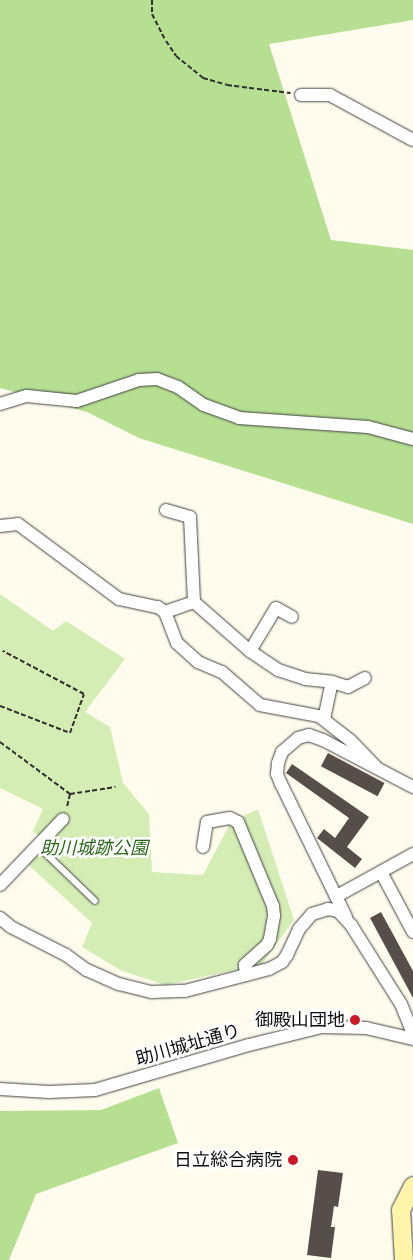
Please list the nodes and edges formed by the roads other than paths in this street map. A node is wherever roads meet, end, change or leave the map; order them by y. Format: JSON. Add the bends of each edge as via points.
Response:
{"nodes":[{"id":1,"x":301,"y":95,"type":"road end"},
{"id":2,"x":413,"y":140,"type":"edge"},
{"id":3,"x":0,"y":404,"type":"edge"},
{"id":4,"x":413,"y":440,"type":"edge"},
{"id":5,"x":166,"y":510,"type":"dead end"},
{"id":6,"x":0,"y":526,"type":"edge"},
{"id":7,"x":194,"y":602,"type":"junction"},
{"id":8,"x":165,"y":612,"type":"junction"},
{"id":9,"x":292,"y":617,"type":"dead end"},
{"id":10,"x":250,"y":651,"type":"junction"},
{"id":11,"x":365,"y":678,"type":"dead end"},
{"id":12,"x":332,"y":682,"type":"junction"},
{"id":13,"x":324,"y":719,"type":"junction"},
{"id":14,"x":376,"y":767,"type":"junction"},
{"id":15,"x":413,"y":786,"type":"edge"},
{"id":16,"x":64,"y":820,"type":"road end"},
{"id":17,"x":38,"y":846,"type":"junction"},
{"id":18,"x":204,"y":846,"type":"dead end"},
{"id":19,"x":413,"y":854,"type":"edge"},
{"id":20,"x":381,"y":872,"type":"junction"},
{"id":21,"x":0,"y":885,"type":"edge"},
{"id":22,"x":337,"y":896,"type":"junction"},
{"id":23,"x":95,"y":901,"type":"dead end"},
{"id":24,"x":346,"y":917,"type":"junction"},
{"id":25,"x":0,"y":918,"type":"edge"},
{"id":26,"x":413,"y":932,"type":"edge"},
{"id":27,"x":246,"y":975,"type":"junction"},
{"id":28,"x":413,"y":1034,"type":"edge"},
{"id":29,"x":413,"y":1039,"type":"edge"},
{"id":30,"x":0,"y":1089,"type":"edge"},
{"id":31,"x":413,"y":1186,"type":"edge"},
{"id":32,"x":404,"y":1260,"type":"edge"}],
"edges":[{"from":1,"to":2,"type":"street","via":[[330,96]]},
{"from":3,"to":4,"type":"street","via":[[27,396],[77,401],[139,380],[157,379],[178,387],[204,405],[239,418],[368,427]]},
{"from":5,"to":7,"type":"street","via":[[190,517]]},
{"from":6,"to":8,"type":"street","via":[[18,524],[119,599],[158,607]]},
{"from":7,"to":8,"type":"street"},
{"from":7,"to":10,"type":"street"},
{"from":8,"to":13,"type":"street","via":[[177,643],[198,662],[222,672],[260,705],[286,708]]},
{"from":9,"to":10,"type":"street","via":[[276,608]]},
{"from":10,"to":12,"type":"street","via":[[278,670],[306,679]]},
{"from":11,"to":12,"type":"street","via":[[348,687]]},
{"from":12,"to":13,"type":"street"},
{"from":13,"to":14,"type":"street"},
{"from":14,"to":15,"type":"street"},
{"from":14,"to":22,"type":"street","via":[[309,735],[289,744],[278,763],[280,784]]},
{"from":16,"to":17,"type":"street"},
{"from":17,"to":21,"type":"street"},
{"from":17,"to":23,"type":"lane"},
{"from":18,"to":27,"type":"street","via":[[206,822],[230,818],[238,822],[273,906],[270,939],[245,965]]},
{"from":19,"to":20,"type":"street"},
{"from":20,"to":22,"type":"street"},
{"from":20,"to":26,"type":"street"},
{"from":22,"to":24,"type":"street"},
{"from":24,"to":27,"type":"street","via":[[328,909],[312,914],[299,929],[282,962]]},
{"from":24,"to":28,"type":"street","via":[[401,1004]]},
{"from":25,"to":27,"type":"street","via":[[87,970],[119,984],[152,992],[185,991]]},
{"from":29,"to":30,"type":"street","name":"助川城址通り","via":[[366,1028],[322,1027],[95,1090]]},
{"from":31,"to":32,"type":"street","via":[[401,1210]]}]}
